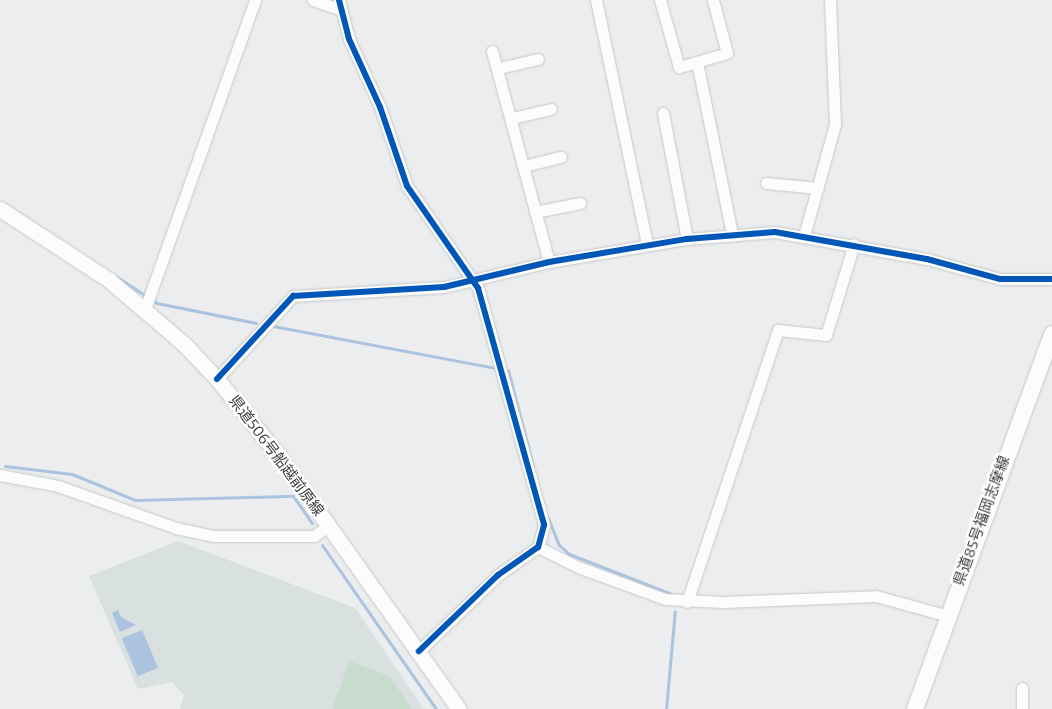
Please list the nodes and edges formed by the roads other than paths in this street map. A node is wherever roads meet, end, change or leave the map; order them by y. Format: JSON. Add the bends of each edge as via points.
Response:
{"nodes":[{"id":1,"x":255,"y":0,"type":"edge"},
{"id":2,"x":313,"y":0,"type":"edge"},
{"id":3,"x":596,"y":0,"type":"edge"},
{"id":4,"x":660,"y":0,"type":"edge"},
{"id":5,"x":713,"y":0,"type":"edge"},
{"id":6,"x":830,"y":0,"type":"edge"},
{"id":7,"x":339,"y":5,"type":"edge"},
{"id":8,"x":492,"y":51,"type":"dead end"},
{"id":9,"x":538,"y":59,"type":"dead end"},
{"id":10,"x":698,"y":62,"type":"junction"},
{"id":11,"x":499,"y":68,"type":"junction"},
{"id":12,"x":551,"y":109,"type":"dead end"},
{"id":13,"x":663,"y":113,"type":"dead end"},
{"id":14,"x":512,"y":118,"type":"junction"},
{"id":15,"x":561,"y":157,"type":"dead end"},
{"id":16,"x":524,"y":166,"type":"junction"},
{"id":17,"x":766,"y":182,"type":"dead end"},
{"id":18,"x":818,"y":188,"type":"junction"},
{"id":19,"x":580,"y":202,"type":"dead end"},
{"id":20,"x":0,"y":210,"type":"edge"},
{"id":21,"x":535,"y":212,"type":"junction"},
{"id":22,"x":732,"y":234,"type":"junction"},
{"id":23,"x":804,"y":236,"type":"junction"},
{"id":24,"x":687,"y":239,"type":"junction"},
{"id":25,"x":647,"y":244,"type":"junction"},
{"id":26,"x":854,"y":244,"type":"junction"},
{"id":27,"x":549,"y":262,"type":"junction"},
{"id":28,"x":1052,"y":279,"type":"edge"},
{"id":29,"x":474,"y":283,"type":"junction"},
{"id":30,"x":146,"y":309,"type":"junction"},
{"id":31,"x":1052,"y":334,"type":"edge"},
{"id":32,"x":217,"y":379,"type":"junction"},
{"id":33,"x":0,"y":475,"type":"edge"},
{"id":34,"x":328,"y":526,"type":"junction"},
{"id":35,"x":538,"y":548,"type":"junction"},
{"id":36,"x":687,"y":602,"type":"junction"},
{"id":37,"x":948,"y":616,"type":"junction"},
{"id":38,"x":419,"y":651,"type":"junction"},
{"id":39,"x":1022,"y":688,"type":"dead end"},
{"id":40,"x":459,"y":709,"type":"edge"},
{"id":41,"x":915,"y":709,"type":"edge"},
{"id":42,"x":1022,"y":709,"type":"edge"}],
"edges":[{"from":1,"to":30,"type":"street"},
{"from":2,"to":7,"type":"street"},
{"from":3,"to":25,"type":"street"},
{"from":4,"to":10,"type":"street","via":[[679,67]]},
{"from":5,"to":10,"type":"street","via":[[726,53]]},
{"from":6,"to":18,"type":"street","via":[[835,124]]},
{"from":7,"to":29,"type":"street","via":[[407,186]]},
{"from":8,"to":11,"type":"street"},
{"from":9,"to":11,"type":"street"},
{"from":10,"to":22,"type":"street"},
{"from":11,"to":14,"type":"street"},
{"from":12,"to":14,"type":"street"},
{"from":13,"to":24,"type":"street"},
{"from":14,"to":16,"type":"street"},
{"from":15,"to":16,"type":"street"},
{"from":16,"to":21,"type":"street"},
{"from":17,"to":18,"type":"street"},
{"from":18,"to":23,"type":"street"},
{"from":19,"to":21,"type":"street"},
{"from":20,"to":30,"type":"main road","name":"県道506号船越前原線","via":[[109,280]]},
{"from":21,"to":27,"type":"street"},
{"from":22,"to":23,"type":"street"},
{"from":22,"to":24,"type":"street"},
{"from":23,"to":26,"type":"street"},
{"from":24,"to":25,"type":"street"},
{"from":25,"to":27,"type":"street"},
{"from":26,"to":28,"type":"street","via":[[1000,279]]},
{"from":26,"to":36,"type":"street","via":[[826,336],[778,330]]},
{"from":27,"to":29,"type":"street"},
{"from":29,"to":32,"type":"street","via":[[293,296]]},
{"from":29,"to":35,"type":"street","via":[[496,346],[544,526]]},
{"from":30,"to":32,"type":"main road","name":"県道506号船越前原線"},
{"from":31,"to":37,"type":"main road","name":"県道85号福岡志摩線"},
{"from":32,"to":34,"type":"main road","name":"県道506号船越前原線"},
{"from":33,"to":34,"type":"street","via":[[58,486],[176,528],[214,536],[314,536]]},
{"from":34,"to":38,"type":"main road","name":"県道506号船越前原線"},
{"from":35,"to":36,"type":"street","via":[[616,583]]},
{"from":35,"to":38,"type":"street","via":[[498,575]]},
{"from":36,"to":37,"type":"street","via":[[876,596]]},
{"from":37,"to":41,"type":"main road","name":"県道85号福岡志摩線"},
{"from":38,"to":40,"type":"main road","name":"県道506号船越前原線"},
{"from":39,"to":42,"type":"street"}]}
